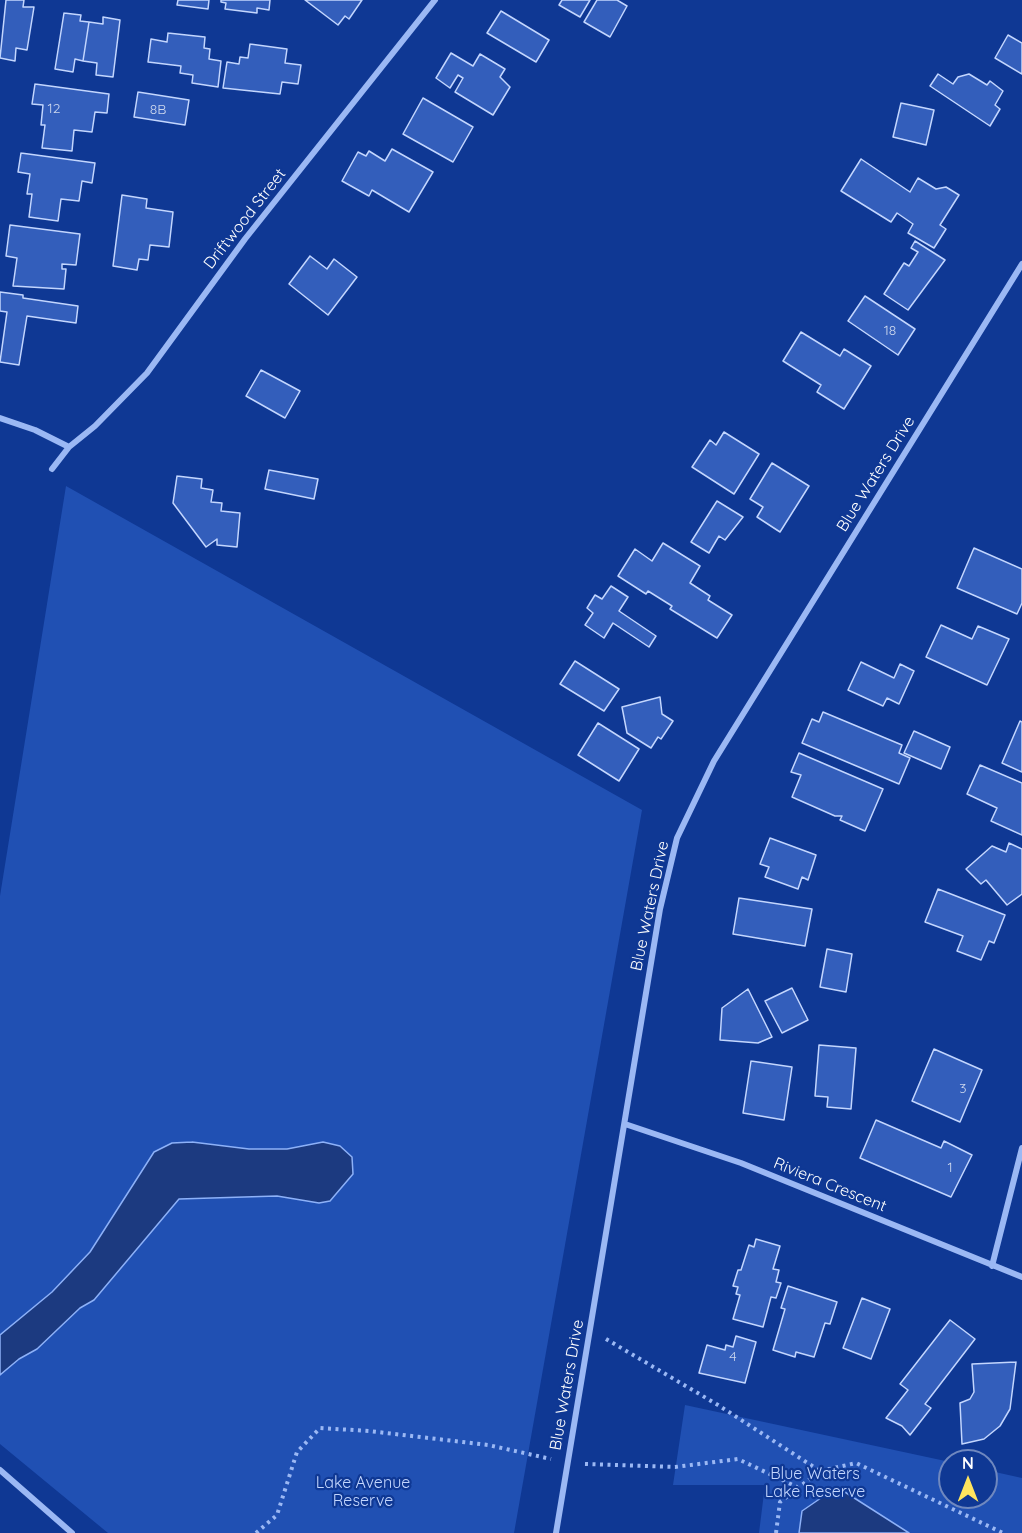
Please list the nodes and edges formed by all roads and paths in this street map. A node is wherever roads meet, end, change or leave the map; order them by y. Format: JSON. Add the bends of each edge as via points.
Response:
{"nodes":[{"id":1,"x":435,"y":0,"type":"edge"},
{"id":2,"x":1022,"y":264,"type":"edge"},
{"id":3,"x":0,"y":418,"type":"edge"},
{"id":4,"x":69,"y":447,"type":"junction"},
{"id":5,"x":52,"y":469,"type":"dead end"},
{"id":6,"x":625,"y":1124,"type":"junction"},
{"id":7,"x":1022,"y":1148,"type":"edge"},
{"id":8,"x":992,"y":1266,"type":"junction"},
{"id":9,"x":1022,"y":1277,"type":"edge"},
{"id":10,"x":590,"y":1329,"type":"junction"},
{"id":11,"x":567,"y":1463,"type":"junction"},
{"id":12,"x":0,"y":1470,"type":"edge"},
{"id":13,"x":820,"y":1471,"type":"junction"},
{"id":14,"x":797,"y":1487,"type":"junction"},
{"id":15,"x":72,"y":1533,"type":"edge"},
{"id":16,"x":256,"y":1533,"type":"edge"},
{"id":17,"x":556,"y":1533,"type":"edge"},
{"id":18,"x":776,"y":1533,"type":"edge"},
{"id":19,"x":1003,"y":1533,"type":"edge"}],
"edges":[{"from":1,"to":4,"type":"street","name":"Driftwood Street","via":[[245,239],[147,373]]},
{"from":2,"to":6,"type":"street","name":"Blue Waters Drive","via":[[714,760],[693,800],[667,875]]},
{"from":3,"to":4,"type":"street"},
{"from":4,"to":5,"type":"street","name":"Driftwood Street"},
{"from":6,"to":8,"type":"street","name":"Riviera Crescent","via":[[741,1163]]},
{"from":6,"to":10,"type":"street","name":"Blue Waters Drive"},
{"from":7,"to":8,"type":"street"},
{"from":8,"to":9,"type":"street","name":"Riviera Crescent"},
{"from":10,"to":11,"type":"street","name":"Blue Waters Drive"},
{"from":10,"to":13,"type":"path"},
{"from":11,"to":14,"type":"path","via":[[675,1467],[738,1459]]},
{"from":11,"to":16,"type":"path","via":[[488,1445],[320,1428],[297,1452],[277,1515]]},
{"from":11,"to":17,"type":"street","name":"Blue Waters Drive"},
{"from":12,"to":15,"type":"street"},
{"from":13,"to":14,"type":"path"},
{"from":13,"to":19,"type":"path","via":[[856,1463]]},
{"from":14,"to":18,"type":"path","via":[[780,1502]]}]}
